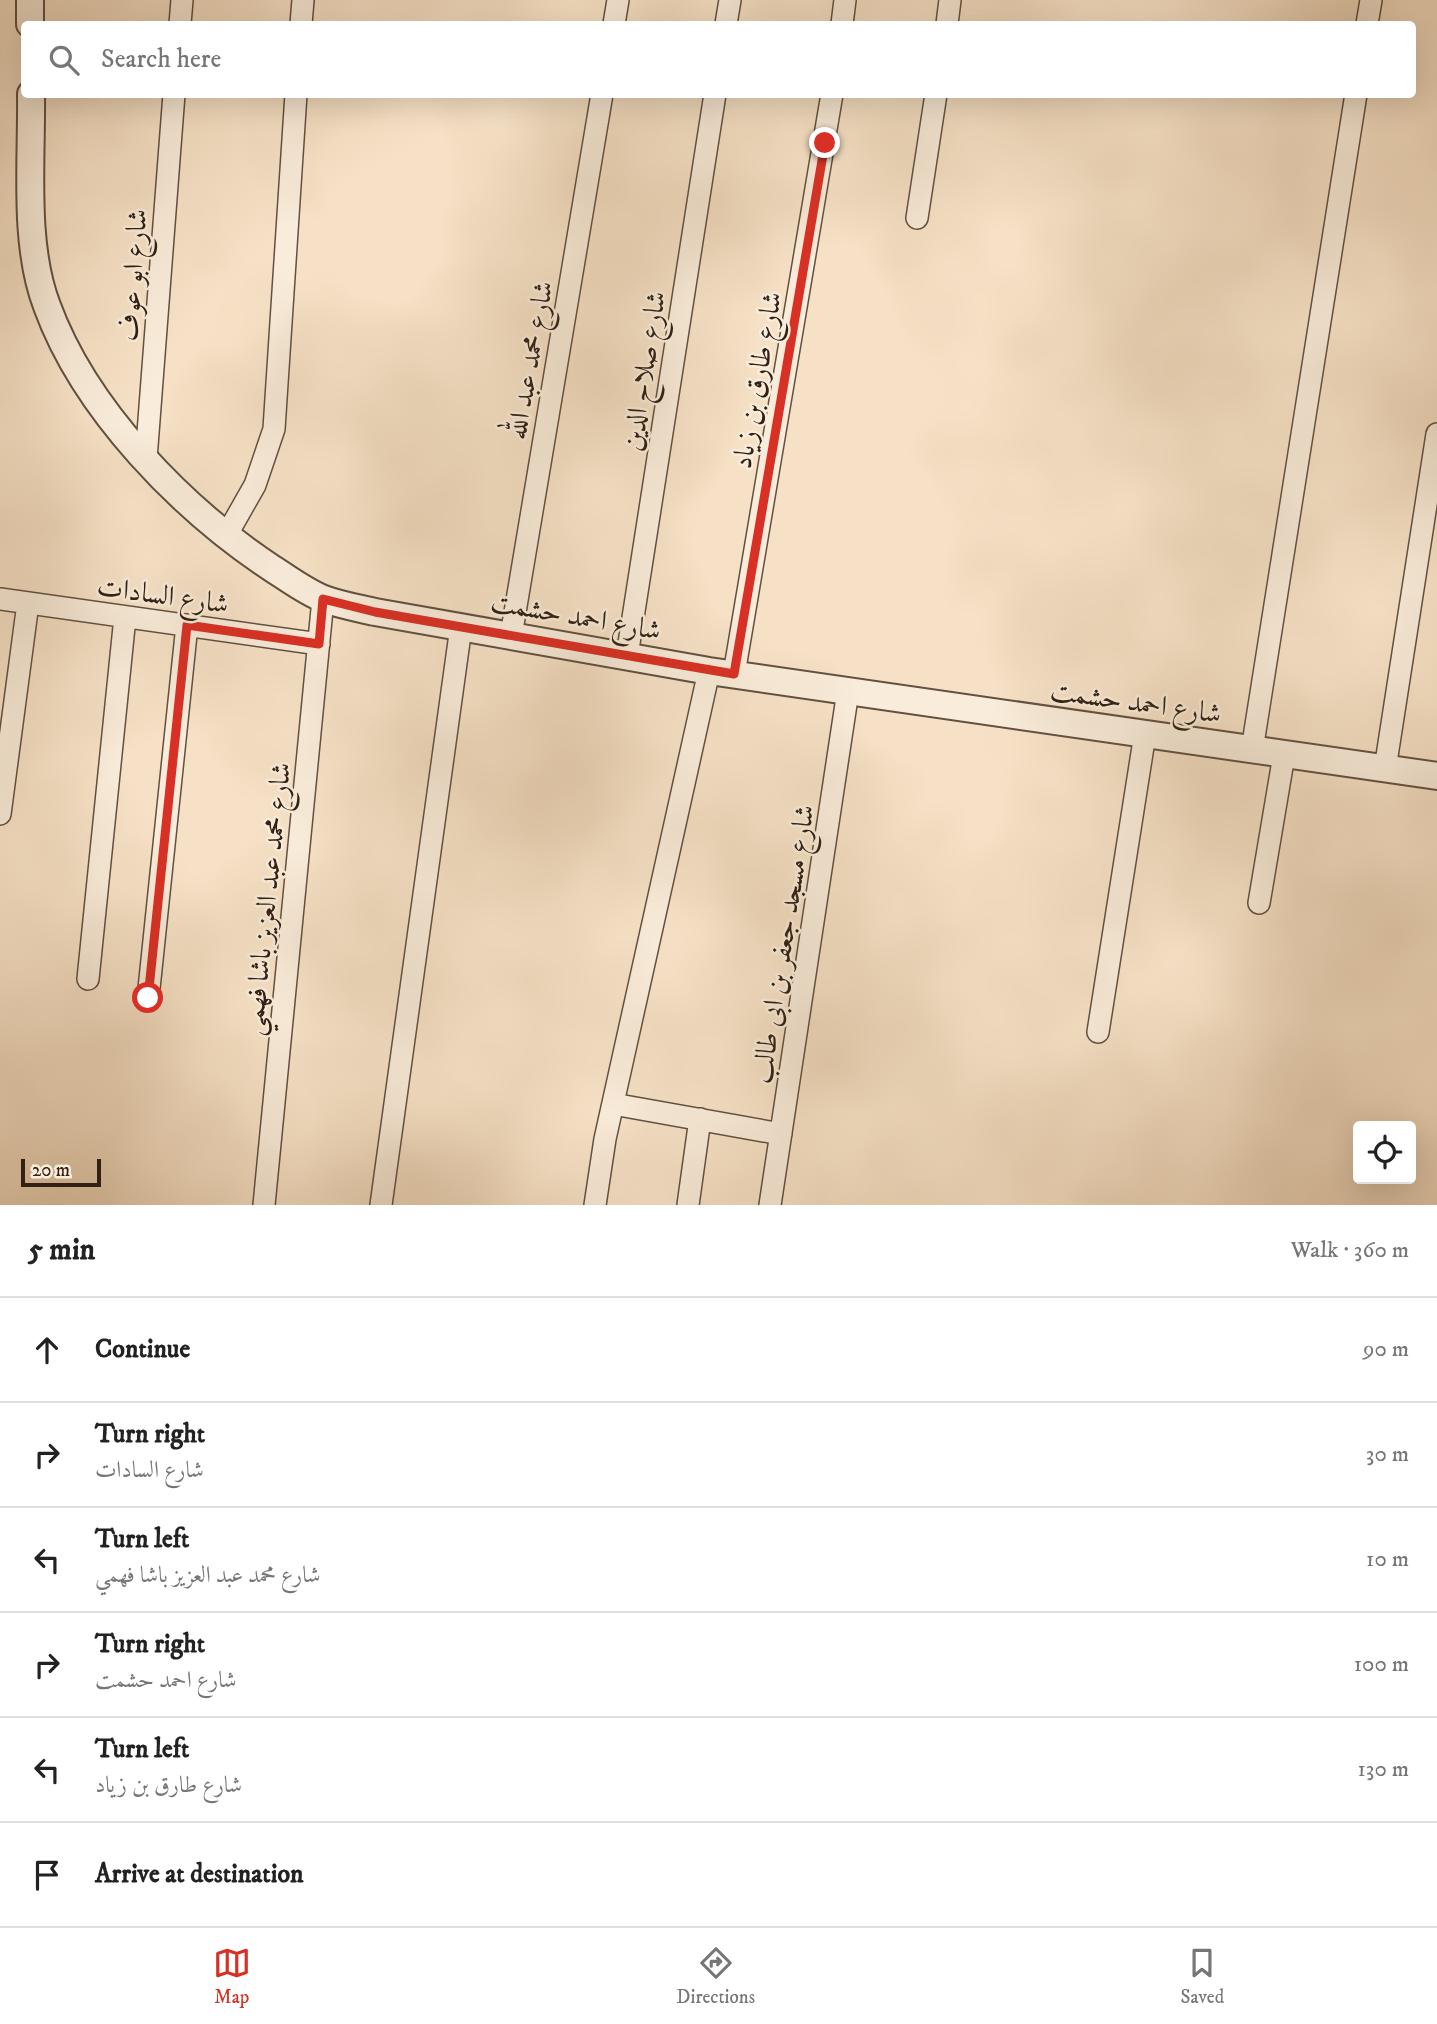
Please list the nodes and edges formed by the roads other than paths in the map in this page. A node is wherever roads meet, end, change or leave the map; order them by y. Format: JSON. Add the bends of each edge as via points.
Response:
{"nodes":[{"id":1,"x":30,"y":0,"type":"edge"},
{"id":2,"x":182,"y":0,"type":"edge"},
{"id":3,"x":303,"y":0,"type":"edge"},
{"id":4,"x":618,"y":0,"type":"edge"},
{"id":5,"x":730,"y":0,"type":"edge"},
{"id":6,"x":845,"y":0,"type":"edge"},
{"id":7,"x":950,"y":0,"type":"edge"},
{"id":8,"x":1371,"y":0,"type":"edge"},
{"id":9,"x":30,"y":21,"type":"edge"},
{"id":10,"x":180,"y":21,"type":"edge"},
{"id":11,"x":301,"y":21,"type":"edge"},
{"id":12,"x":614,"y":21,"type":"edge"},
{"id":13,"x":726,"y":21,"type":"edge"},
{"id":14,"x":842,"y":21,"type":"edge"},
{"id":15,"x":947,"y":21,"type":"edge"},
{"id":16,"x":1368,"y":21,"type":"edge"},
{"id":17,"x":31,"y":98,"type":"edge"},
{"id":18,"x":174,"y":98,"type":"edge"},
{"id":19,"x":296,"y":98,"type":"edge"},
{"id":20,"x":601,"y":98,"type":"edge"},
{"id":21,"x":714,"y":98,"type":"edge"},
{"id":22,"x":831,"y":98,"type":"edge"},
{"id":23,"x":935,"y":98,"type":"edge"},
{"id":24,"x":1355,"y":98,"type":"edge"},
{"id":25,"x":917,"y":218,"type":"dead end"},
{"id":26,"x":1437,"y":434,"type":"edge"},
{"id":27,"x":146,"y":459,"type":"junction"},
{"id":28,"x":226,"y":536,"type":"junction"},
{"id":29,"x":0,"y":599,"type":"edge"},
{"id":30,"x":323,"y":599,"type":"junction"},
{"id":31,"x":28,"y":603,"type":"junction"},
{"id":32,"x":125,"y":617,"type":"junction"},
{"id":33,"x":187,"y":625,"type":"junction"},
{"id":34,"x":461,"y":627,"type":"junction"},
{"id":35,"x":511,"y":636,"type":"junction"},
{"id":36,"x":319,"y":644,"type":"junction"},
{"id":37,"x":627,"y":656,"type":"junction"},
{"id":38,"x":721,"y":672,"type":"junction"},
{"id":39,"x":848,"y":691,"type":"junction"},
{"id":40,"x":1145,"y":734,"type":"junction"},
{"id":41,"x":1252,"y":750,"type":"junction"},
{"id":42,"x":1284,"y":755,"type":"junction"},
{"id":43,"x":1385,"y":769,"type":"junction"},
{"id":44,"x":1437,"y":776,"type":"edge"},
{"id":45,"x":0,"y":814,"type":"edge"},
{"id":46,"x":1259,"y":903,"type":"dead end"},
{"id":47,"x":88,"y":978,"type":"dead end"},
{"id":48,"x":148,"y":998,"type":"dead end"},
{"id":49,"x":1098,"y":1032,"type":"dead end"},
{"id":50,"x":613,"y":1104,"type":"junction"},
{"id":51,"x":700,"y":1119,"type":"junction"},
{"id":52,"x":781,"y":1134,"type":"junction"},
{"id":53,"x":264,"y":1205,"type":"edge"},
{"id":54,"x":380,"y":1205,"type":"edge"},
{"id":55,"x":595,"y":1205,"type":"edge"},
{"id":56,"x":688,"y":1205,"type":"edge"},
{"id":57,"x":770,"y":1205,"type":"edge"}],
"edges":[{"from":1,"to":9,"type":"street"},
{"from":2,"to":10,"type":"street"},
{"from":3,"to":11,"type":"street"},
{"from":4,"to":12,"type":"street"},
{"from":5,"to":13,"type":"street"},
{"from":6,"to":14,"type":"street"},
{"from":7,"to":15,"type":"street"},
{"from":8,"to":16,"type":"street"},
{"from":17,"to":27,"type":"street","name":"شارع احمد حشمت","via":[[33,252],[46,306],[88,382]]},
{"from":18,"to":27,"type":"street","name":"شارع ابو عوف"},
{"from":19,"to":28,"type":"street","via":[[274,429],[255,485]]},
{"from":20,"to":35,"type":"street","name":"شارع محمد عبد الله"},
{"from":21,"to":37,"type":"street","name":"شارع صلاح الدين"},
{"from":22,"to":38,"type":"street","name":"شارع طارق بن زياد"},
{"from":23,"to":25,"type":"street"},
{"from":24,"to":41,"type":"street"},
{"from":26,"to":43,"type":"street"},
{"from":27,"to":28,"type":"street","name":"شارع احمد حشمت"},
{"from":28,"to":30,"type":"street","name":"شارع احمد حشمت"},
{"from":29,"to":31,"type":"street","name":"شارع السادات"},
{"from":30,"to":34,"type":"street","name":"شارع احمد حشمت"},
{"from":30,"to":36,"type":"street","name":"شارع محمد عبد العزيز باشا فهمي"},
{"from":31,"to":32,"type":"street","name":"شارع السادات"},
{"from":31,"to":45,"type":"street"},
{"from":32,"to":33,"type":"street","name":"شارع السادات"},
{"from":32,"to":47,"type":"street"},
{"from":33,"to":36,"type":"street","name":"شارع السادات"},
{"from":33,"to":48,"type":"street"},
{"from":34,"to":35,"type":"street","name":"شارع احمد حشمت"},
{"from":34,"to":54,"type":"street"},
{"from":35,"to":37,"type":"street","name":"شارع احمد حشمت"},
{"from":36,"to":53,"type":"street","name":"شارع محمد عبد العزيز باشا فهمي"},
{"from":37,"to":38,"type":"street","name":"شارع احمد حشمت"},
{"from":38,"to":39,"type":"street","name":"شارع احمد حشمت"},
{"from":38,"to":50,"type":"street","name":"شارع طارق بن زياد"},
{"from":39,"to":40,"type":"street","name":"شارع احمد حشمت"},
{"from":39,"to":52,"type":"street","name":"شارع مسجد جعفر بن ابى طالب"},
{"from":40,"to":41,"type":"street","name":"شارع احمد حشمت"},
{"from":40,"to":49,"type":"street"},
{"from":41,"to":42,"type":"street","name":"شارع احمد حشمت"},
{"from":42,"to":43,"type":"street","name":"شارع احمد حشمت"},
{"from":42,"to":46,"type":"street"},
{"from":43,"to":44,"type":"street","name":"شارع احمد حشمت"},
{"from":50,"to":51,"type":"street"},
{"from":50,"to":55,"type":"street","name":"شارع طارق بن زياد"},
{"from":51,"to":52,"type":"street"},
{"from":51,"to":56,"type":"street"},
{"from":52,"to":57,"type":"street","name":"شارع مسجد جعفر بن ابى طالب"}]}
